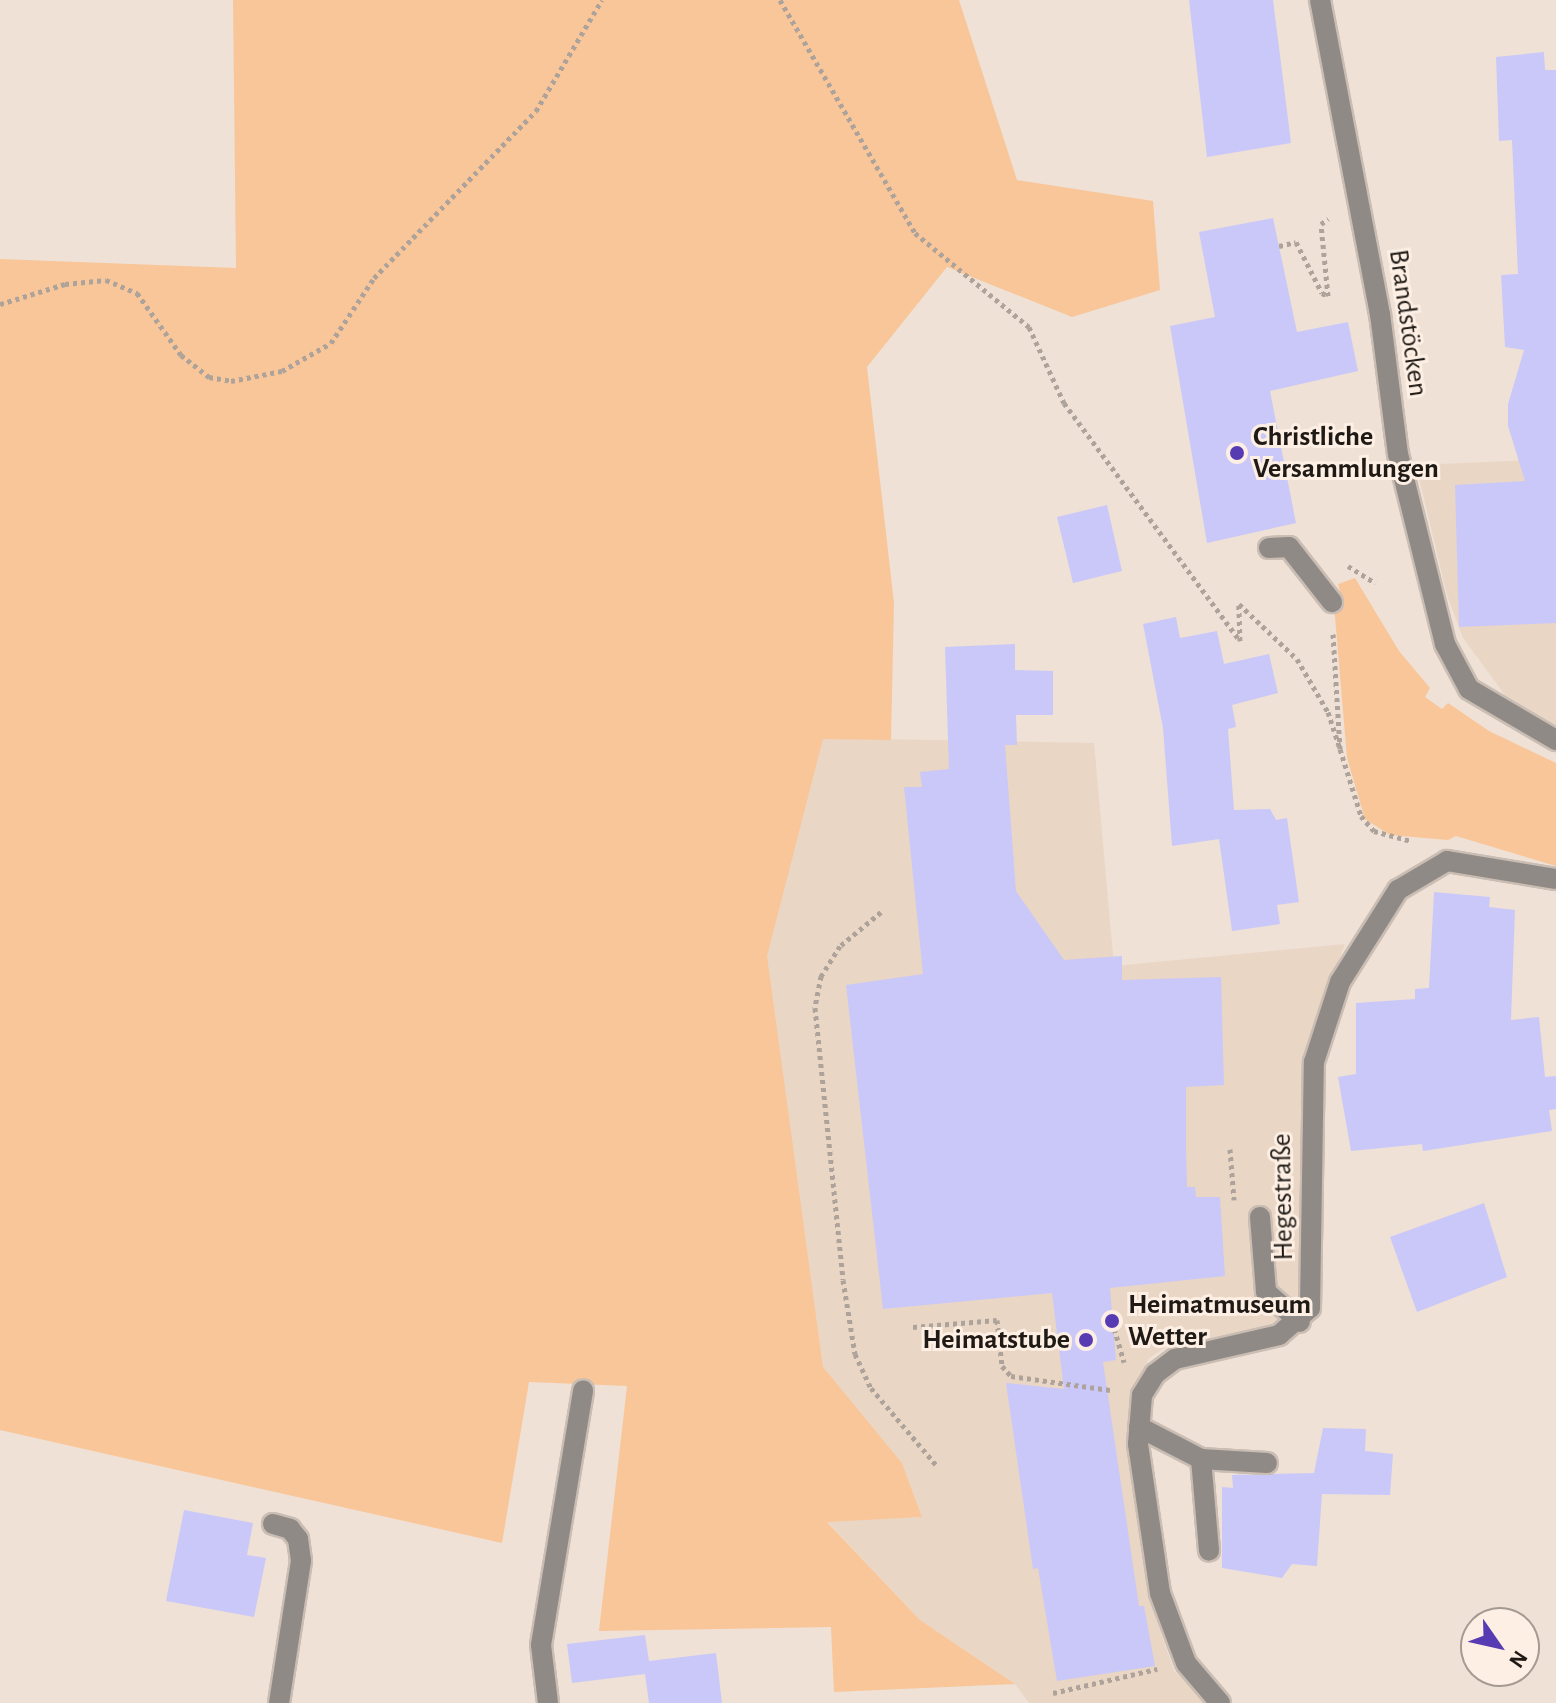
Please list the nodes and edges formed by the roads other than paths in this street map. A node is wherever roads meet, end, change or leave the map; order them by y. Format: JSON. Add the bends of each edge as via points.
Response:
{"nodes":[{"id":1,"x":1320,"y":0,"type":"edge"},
{"id":2,"x":1269,"y":548,"type":"dead end"},
{"id":3,"x":1332,"y":602,"type":"road end"},
{"id":4,"x":1556,"y":740,"type":"edge"},
{"id":5,"x":1556,"y":879,"type":"edge"},
{"id":6,"x":1260,"y":1217,"type":"dead end"},
{"id":7,"x":1300,"y":1322,"type":"junction"},
{"id":8,"x":583,"y":1390,"type":"dead end"},
{"id":9,"x":1139,"y":1427,"type":"junction"},
{"id":10,"x":1201,"y":1459,"type":"junction"},
{"id":11,"x":1267,"y":1463,"type":"dead end"},
{"id":12,"x":273,"y":1524,"type":"dead end"},
{"id":13,"x":1209,"y":1551,"type":"dead end"},
{"id":14,"x":279,"y":1703,"type":"edge"},
{"id":15,"x":548,"y":1703,"type":"edge"},
{"id":16,"x":1220,"y":1703,"type":"edge"}],
"edges":[{"from":1,"to":4,"type":"street","name":"Brandstöcken","via":[[1380,314],[1398,454],[1445,644],[1469,689]]},
{"from":2,"to":3,"type":"street","via":[[1289,547]]},
{"from":5,"to":7,"type":"street","name":"Hegestraße","via":[[1447,861],[1398,890],[1369,929],[1330,1011],[1309,1099],[1313,1295]]},
{"from":6,"to":7,"type":"street","via":[[1266,1292]]},
{"from":7,"to":9,"type":"street","via":[[1279,1335],[1175,1359],[1150,1379],[1142,1395]]},
{"from":8,"to":15,"type":"street","via":[[541,1645]]},
{"from":9,"to":10,"type":"street"},
{"from":9,"to":16,"type":"street","via":[[1160,1593],[1186,1663]]},
{"from":10,"to":11,"type":"street"},
{"from":10,"to":13,"type":"street"},
{"from":12,"to":14,"type":"street","via":[[290,1529],[298,1539],[301,1561]]}]}
